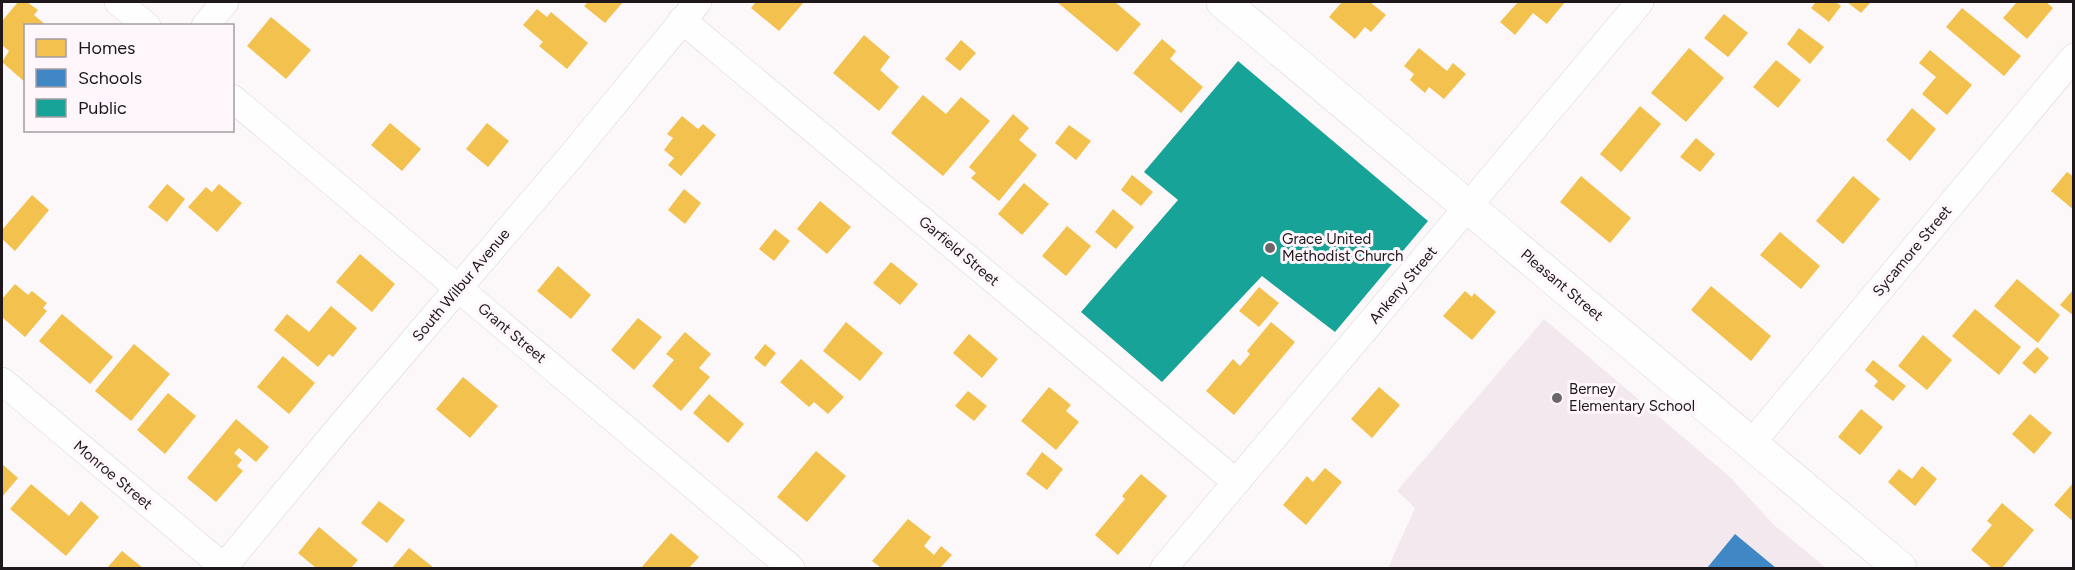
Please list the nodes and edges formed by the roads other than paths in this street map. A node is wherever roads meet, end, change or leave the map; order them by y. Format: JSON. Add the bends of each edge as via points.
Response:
{"nodes":[{"id":1,"x":118,"y":2,"type":"edge"},
{"id":2,"x":225,"y":2,"type":"edge"},
{"id":3,"x":1223,"y":2,"type":"edge"},
{"id":4,"x":1640,"y":2,"type":"edge"},
{"id":5,"x":690,"y":11,"type":"edge"},
{"id":6,"x":145,"y":24,"type":"edge"},
{"id":7,"x":207,"y":24,"type":"edge"},
{"id":8,"x":2073,"y":57,"type":"edge"},
{"id":9,"x":234,"y":100,"type":"edge"},
{"id":10,"x":1468,"y":207,"type":"junction"},
{"id":11,"x":458,"y":288,"type":"junction"},
{"id":12,"x":2,"y":381,"type":"edge"},
{"id":13,"x":1750,"y":445,"type":"junction"},
{"id":14,"x":1236,"y":483,"type":"junction"},
{"id":15,"x":224,"y":568,"type":"edge"},
{"id":16,"x":791,"y":568,"type":"edge"},
{"id":17,"x":1164,"y":568,"type":"edge"},
{"id":18,"x":1900,"y":568,"type":"edge"}],
"edges":[{"from":1,"to":6,"type":"street"},
{"from":2,"to":7,"type":"street"},
{"from":3,"to":10,"type":"main road","name":"Pleasant Street"},
{"from":4,"to":10,"type":"street","name":"Ankeny Street"},
{"from":5,"to":11,"type":"street","name":"South Wilbur Avenue"},
{"from":5,"to":14,"type":"street","name":"Garfield Street"},
{"from":8,"to":13,"type":"street","name":"Sycamore Street"},
{"from":9,"to":11,"type":"street","name":"Grant Street"},
{"from":10,"to":13,"type":"main road","name":"Pleasant Street"},
{"from":10,"to":14,"type":"street","name":"Ankeny Street"},
{"from":11,"to":15,"type":"street","name":"South Wilbur Avenue"},
{"from":11,"to":16,"type":"street","name":"Grant Street"},
{"from":12,"to":15,"type":"street","name":"Monroe Street"},
{"from":13,"to":18,"type":"main road","name":"Pleasant Street"},
{"from":14,"to":17,"type":"street","name":"Ankeny Street"}]}
